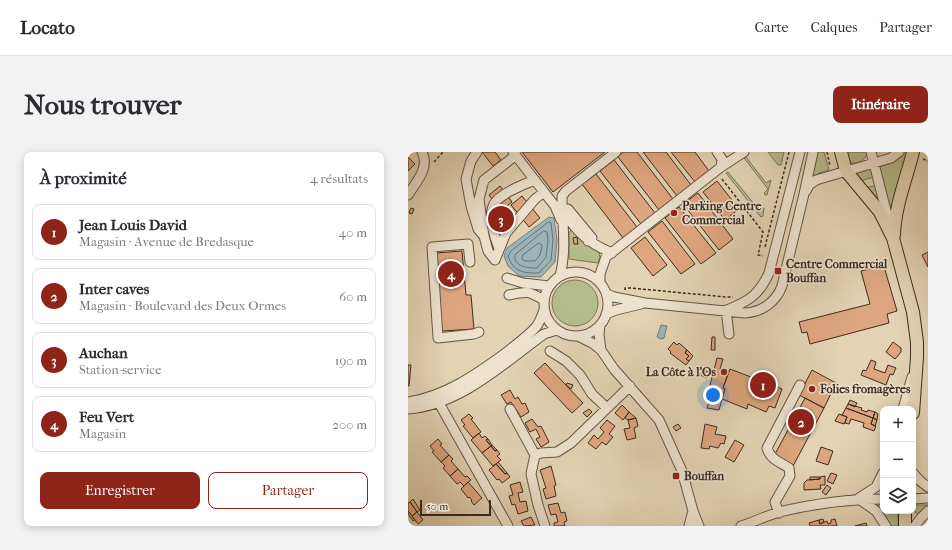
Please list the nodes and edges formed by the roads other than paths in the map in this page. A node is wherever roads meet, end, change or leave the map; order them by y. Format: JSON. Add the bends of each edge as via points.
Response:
{"nodes":[{"id":1,"x":423,"y":152,"type":"edge"},
{"id":2,"x":477,"y":152,"type":"edge"},
{"id":3,"x":616,"y":152,"type":"edge"},
{"id":4,"x":717,"y":152,"type":"edge"},
{"id":5,"x":744,"y":152,"type":"edge"},
{"id":6,"x":800,"y":152,"type":"edge"},
{"id":7,"x":813,"y":152,"type":"edge"},
{"id":8,"x":841,"y":152,"type":"edge"},
{"id":9,"x":872,"y":152,"type":"edge"},
{"id":10,"x":900,"y":152,"type":"edge"},
{"id":11,"x":913,"y":152,"type":"edge"},
{"id":12,"x":515,"y":154,"type":"edge"},
{"id":13,"x":874,"y":163,"type":"junction"},
{"id":14,"x":846,"y":171,"type":"junction"},
{"id":15,"x":720,"y":172,"type":"junction"},
{"id":16,"x":535,"y":180,"type":"junction"},
{"id":17,"x":544,"y":192,"type":"junction"},
{"id":18,"x":804,"y":194,"type":"junction"},
{"id":19,"x":408,"y":195,"type":"edge"},
{"id":20,"x":563,"y":211,"type":"junction"},
{"id":21,"x":563,"y":225,"type":"junction"},
{"id":22,"x":484,"y":236,"type":"junction"},
{"id":23,"x":894,"y":238,"type":"junction"},
{"id":24,"x":498,"y":249,"type":"junction"},
{"id":25,"x":612,"y":252,"type":"junction"},
{"id":26,"x":470,"y":262,"type":"dead end"},
{"id":27,"x":560,"y":276,"type":"junction"},
{"id":28,"x":507,"y":278,"type":"dead end"},
{"id":29,"x":600,"y":282,"type":"junction"},
{"id":30,"x":549,"y":286,"type":"junction"},
{"id":31,"x":607,"y":294,"type":"junction"},
{"id":32,"x":509,"y":295,"type":"dead end"},
{"id":33,"x":544,"y":300,"type":"junction"},
{"id":34,"x":645,"y":303,"type":"junction"},
{"id":35,"x":544,"y":310,"type":"junction"},
{"id":36,"x":726,"y":310,"type":"junction"},
{"id":37,"x":606,"y":314,"type":"junction"},
{"id":38,"x":600,"y":325,"type":"junction"},
{"id":39,"x":558,"y":330,"type":"junction"},
{"id":40,"x":479,"y":332,"type":"dead end"},
{"id":41,"x":729,"y":334,"type":"dead end"},
{"id":42,"x":578,"y":336,"type":"junction"},
{"id":43,"x":601,"y":350,"type":"junction"},
{"id":44,"x":550,"y":351,"type":"dead end"},
{"id":45,"x":918,"y":356,"type":"junction"},
{"id":46,"x":800,"y":385,"type":"dead end"},
{"id":47,"x":630,"y":386,"type":"junction"},
{"id":48,"x":408,"y":402,"type":"edge"},
{"id":49,"x":439,"y":403,"type":"junction"},
{"id":50,"x":904,"y":406,"type":"edge"},
{"id":51,"x":914,"y":406,"type":"edge"},
{"id":52,"x":606,"y":408,"type":"junction"},
{"id":53,"x":408,"y":409,"type":"edge"},
{"id":54,"x":510,"y":409,"type":"dead end"},
{"id":55,"x":535,"y":455,"type":"junction"},
{"id":56,"x":916,"y":477,"type":"edge"},
{"id":57,"x":880,"y":478,"type":"edge"},
{"id":58,"x":928,"y":487,"type":"edge"},
{"id":59,"x":928,"y":498,"type":"edge"},
{"id":60,"x":858,"y":499,"type":"junction"},
{"id":61,"x":880,"y":499,"type":"edge"},
{"id":62,"x":916,"y":499,"type":"edge"},
{"id":63,"x":693,"y":511,"type":"junction"},
{"id":64,"x":928,"y":511,"type":"edge"},
{"id":65,"x":779,"y":513,"type":"junction"},
{"id":66,"x":508,"y":526,"type":"edge"},
{"id":67,"x":546,"y":526,"type":"edge"},
{"id":68,"x":688,"y":526,"type":"edge"},
{"id":69,"x":699,"y":526,"type":"edge"},
{"id":70,"x":741,"y":526,"type":"edge"},
{"id":71,"x":886,"y":526,"type":"edge"},
{"id":72,"x":915,"y":526,"type":"edge"}],
"edges":[{"from":1,"to":19,"type":"street","via":[[423,172]]},
{"from":2,"to":22,"type":"street","via":[[471,161],[466,179],[478,229]]},
{"from":3,"to":20,"type":"street","via":[[566,191],[562,196]]},
{"from":4,"to":15,"type":"street","via":[[722,159]]},
{"from":5,"to":15,"type":"street"},
{"from":6,"to":36,"type":"street","via":[[769,273],[760,290],[750,299]]},
{"from":7,"to":18,"type":"street"},
{"from":8,"to":14,"type":"main road"},
{"from":9,"to":13,"type":"street"},
{"from":10,"to":13,"type":"street","via":[[891,158]]},
{"from":11,"to":23,"type":"main road","via":[[897,205]]},
{"from":12,"to":16,"type":"street"},
{"from":12,"to":22,"type":"street","via":[[484,180],[479,199]]},
{"from":13,"to":14,"type":"street"},
{"from":13,"to":23,"type":"street"},
{"from":14,"to":18,"type":"street","via":[[816,180],[809,185]]},
{"from":14,"to":23,"type":"main road","via":[[880,212]]},
{"from":15,"to":25,"type":"street"},
{"from":16,"to":17,"type":"street"},
{"from":16,"to":24,"type":"street","via":[[509,192],[494,204],[492,212]]},
{"from":17,"to":21,"type":"street","via":[[555,206]]},
{"from":17,"to":24,"type":"street","via":[[506,233]]},
{"from":18,"to":36,"type":"street","via":[[782,286],[776,297],[767,306],[754,312]]},
{"from":20,"to":21,"type":"street"},
{"from":20,"to":25,"type":"street","via":[[588,241]]},
{"from":21,"to":27,"type":"street","via":[[563,264]]},
{"from":22,"to":24,"type":"street","via":[[488,251],[495,260]]},
{"from":23,"to":45,"type":"main road","via":[[913,312]]},
{"from":25,"to":29,"type":"street","via":[[606,257]]},
{"from":26,"to":40,"type":"street","via":[[468,244],[432,247],[438,338]]},
{"from":27,"to":29,"type":"street","via":[[573,272],[586,273]]},
{"from":27,"to":30,"type":"street"},
{"from":28,"to":30,"type":"street"},
{"from":29,"to":31,"type":"street"},
{"from":30,"to":33,"type":"street"},
{"from":31,"to":34,"type":"street"},
{"from":31,"to":37,"type":"street"},
{"from":32,"to":33,"type":"street","via":[[532,292]]},
{"from":33,"to":35,"type":"street"},
{"from":34,"to":36,"type":"street"},
{"from":34,"to":37,"type":"street"},
{"from":35,"to":39,"type":"street","via":[[550,323]]},
{"from":35,"to":48,"type":"street","via":[[537,326],[472,377],[433,396]]},
{"from":36,"to":41,"type":"street"},
{"from":37,"to":38,"type":"street"},
{"from":38,"to":42,"type":"street","via":[[587,334]]},
{"from":38,"to":43,"type":"street"},
{"from":39,"to":42,"type":"street","via":[[571,336]]},
{"from":39,"to":49,"type":"street","via":[[544,334],[471,388]]},
{"from":42,"to":43,"type":"street"},
{"from":43,"to":47,"type":"street"},
{"from":44,"to":52,"type":"street","via":[[566,361],[580,375],[592,394]]},
{"from":45,"to":50,"type":"street"},
{"from":45,"to":51,"type":"main road"},
{"from":46,"to":65,"type":"street","via":[[767,448],[772,458],[790,471],[790,476],[775,502]]},
{"from":47,"to":52,"type":"street"},
{"from":47,"to":63,"type":"street","via":[[659,420],[682,471]]},
{"from":49,"to":53,"type":"street"},
{"from":49,"to":66,"type":"street"},
{"from":52,"to":55,"type":"street","via":[[557,452]]},
{"from":54,"to":55,"type":"street"},
{"from":55,"to":67,"type":"street","via":[[531,474]]},
{"from":56,"to":58,"type":"street"},
{"from":57,"to":60,"type":"street","via":[[876,487]]},
{"from":59,"to":62,"type":"street"},
{"from":60,"to":61,"type":"street"},
{"from":60,"to":65,"type":"street"},
{"from":60,"to":71,"type":"street","via":[[876,511]]},
{"from":63,"to":68,"type":"street"},
{"from":63,"to":69,"type":"street"},
{"from":64,"to":72,"type":"street"},
{"from":65,"to":70,"type":"street"}]}
